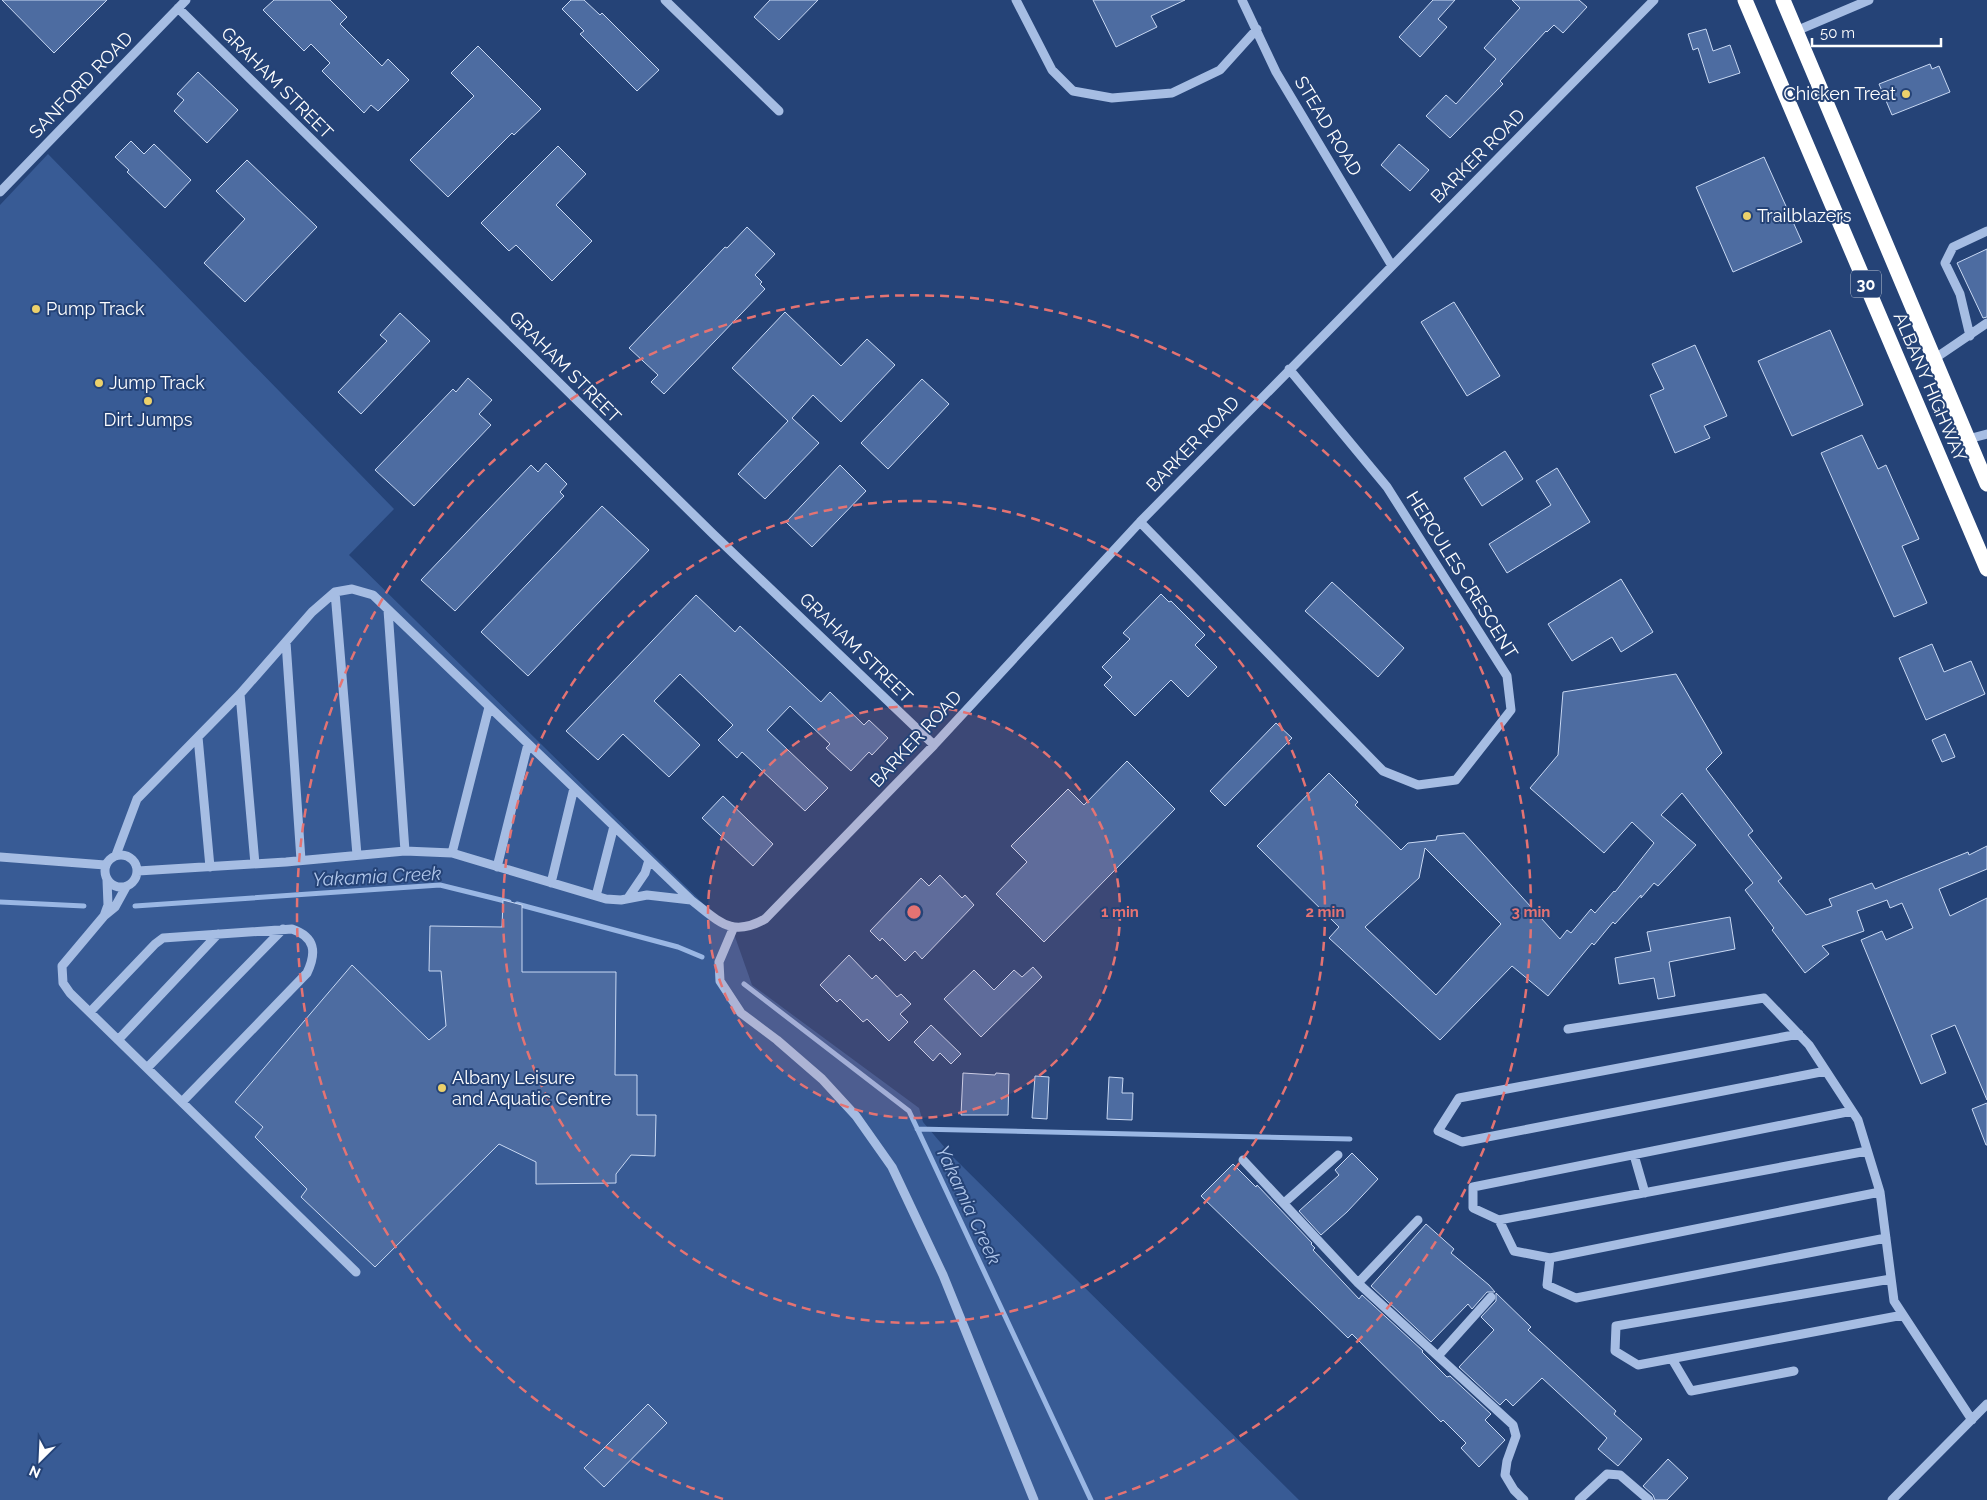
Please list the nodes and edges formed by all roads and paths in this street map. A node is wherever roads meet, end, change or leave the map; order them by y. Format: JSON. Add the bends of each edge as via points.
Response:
{"nodes":[{"id":1,"x":186,"y":0,"type":"edge"},
{"id":2,"x":665,"y":0,"type":"edge"},
{"id":3,"x":1016,"y":0,"type":"edge"},
{"id":4,"x":1242,"y":0,"type":"edge"},
{"id":5,"x":1654,"y":0,"type":"edge"},
{"id":6,"x":1745,"y":0,"type":"edge"},
{"id":7,"x":1783,"y":0,"type":"edge"},
{"id":8,"x":1870,"y":0,"type":"edge"},
{"id":9,"x":178,"y":8,"type":"junction"},
{"id":10,"x":1257,"y":29,"type":"junction"},
{"id":11,"x":1796,"y":31,"type":"junction"},
{"id":12,"x":780,"y":111,"type":"dead end"},
{"id":13,"x":0,"y":192,"type":"edge"},
{"id":14,"x":1987,"y":231,"type":"edge"},
{"id":15,"x":1392,"y":266,"type":"junction"},
{"id":16,"x":1987,"y":323,"type":"edge"},
{"id":17,"x":1970,"y":336,"type":"junction"},
{"id":18,"x":1934,"y":359,"type":"junction"},
{"id":19,"x":1289,"y":369,"type":"junction"},
{"id":20,"x":1987,"y":434,"type":"edge"},
{"id":21,"x":1968,"y":439,"type":"junction"},
{"id":22,"x":1987,"y":484,"type":"edge"},
{"id":23,"x":1140,"y":522,"type":"junction"},
{"id":24,"x":1987,"y":569,"type":"edge"},
{"id":25,"x":334,"y":592,"type":"junction"},
{"id":26,"x":388,"y":610,"type":"junction"},
{"id":27,"x":286,"y":642,"type":"junction"},
{"id":28,"x":240,"y":694,"type":"junction"},
{"id":29,"x":489,"y":707,"type":"junction"},
{"id":30,"x":198,"y":737,"type":"junction"},
{"id":31,"x":528,"y":744,"type":"junction"},
{"id":32,"x":934,"y":745,"type":"junction"},
{"id":33,"x":574,"y":788,"type":"junction"},
{"id":34,"x":614,"y":826,"type":"junction"},
{"id":35,"x":406,"y":851,"type":"junction"},
{"id":36,"x":452,"y":853,"type":"junction"},
{"id":37,"x":357,"y":855,"type":"junction"},
{"id":38,"x":116,"y":856,"type":"junction"},
{"id":39,"x":0,"y":857,"type":"edge"},
{"id":40,"x":301,"y":860,"type":"junction"},
{"id":41,"x":649,"y":860,"type":"junction"},
{"id":42,"x":255,"y":864,"type":"junction"},
{"id":43,"x":105,"y":865,"type":"junction"},
{"id":44,"x":210,"y":867,"type":"junction"},
{"id":45,"x":497,"y":867,"type":"junction"},
{"id":46,"x":138,"y":872,"type":"junction"},
{"id":47,"x":107,"y":880,"type":"junction"},
{"id":48,"x":550,"y":883,"type":"junction"},
{"id":49,"x":126,"y":887,"type":"junction"},
{"id":50,"x":596,"y":896,"type":"junction"},
{"id":51,"x":628,"y":898,"type":"junction"},
{"id":52,"x":691,"y":900,"type":"junction"},
{"id":53,"x":104,"y":916,"type":"junction"},
{"id":54,"x":284,"y":929,"type":"junction"},
{"id":55,"x":733,"y":929,"type":"junction"},
{"id":56,"x":218,"y":934,"type":"junction"},
{"id":57,"x":90,"y":1012,"type":"junction"},
{"id":58,"x":1568,"y":1029,"type":"dead end"},
{"id":59,"x":1799,"y":1034,"type":"junction"},
{"id":60,"x":118,"y":1040,"type":"junction"},
{"id":61,"x":147,"y":1068,"type":"junction"},
{"id":62,"x":1826,"y":1071,"type":"junction"},
{"id":63,"x":182,"y":1102,"type":"junction"},
{"id":64,"x":1852,"y":1111,"type":"junction"},
{"id":65,"x":1867,"y":1152,"type":"junction"},
{"id":66,"x":1634,"y":1154,"type":"junction"},
{"id":67,"x":1338,"y":1155,"type":"dead end"},
{"id":68,"x":1243,"y":1160,"type":"dead end"},
{"id":69,"x":1880,"y":1192,"type":"junction"},
{"id":70,"x":1645,"y":1193,"type":"junction"},
{"id":71,"x":1284,"y":1203,"type":"junction"},
{"id":72,"x":1418,"y":1220,"type":"dead end"},
{"id":73,"x":1499,"y":1220,"type":"junction"},
{"id":74,"x":1886,"y":1238,"type":"junction"},
{"id":75,"x":1550,"y":1258,"type":"junction"},
{"id":76,"x":356,"y":1272,"type":"dead end"},
{"id":77,"x":1892,"y":1279,"type":"junction"},
{"id":78,"x":1358,"y":1283,"type":"junction"},
{"id":79,"x":1491,"y":1297,"type":"dead end"},
{"id":80,"x":1904,"y":1315,"type":"junction"},
{"id":81,"x":1438,"y":1356,"type":"junction"},
{"id":82,"x":1672,"y":1359,"type":"junction"},
{"id":83,"x":1794,"y":1371,"type":"dead end"},
{"id":84,"x":1987,"y":1404,"type":"edge"},
{"id":85,"x":1972,"y":1420,"type":"junction"},
{"id":86,"x":1034,"y":1500,"type":"edge"},
{"id":87,"x":1524,"y":1500,"type":"edge"},
{"id":88,"x":1579,"y":1500,"type":"edge"},
{"id":89,"x":1649,"y":1500,"type":"edge"},
{"id":90,"x":1892,"y":1500,"type":"edge"}],
"edges":[{"from":1,"to":9,"type":"street","name":"SANFORD ROAD"},
{"from":2,"to":12,"type":"street"},
{"from":3,"to":10,"type":"street","via":[[1052,70],[1073,91],[1112,98],[1172,93],[1220,70]]},
{"from":4,"to":10,"type":"street","name":"STEAD ROAD"},
{"from":5,"to":15,"type":"street","name":"BARKER ROAD"},
{"from":6,"to":24,"type":"highway","name":"ALBANY HIGHWAY","number":"30"},
{"from":7,"to":11,"type":"highway","name":"ALBANY HIGHWAY","number":"30"},
{"from":8,"to":11,"type":"street"},
{"from":9,"to":13,"type":"street","name":"SANFORD ROAD"},
{"from":9,"to":32,"type":"street","name":"GRAHAM STREET","via":[[692,513]]},
{"from":10,"to":15,"type":"street","name":"STEAD ROAD","via":[[1276,72]]},
{"from":11,"to":18,"type":"highway","name":"ALBANY HIGHWAY","number":"30"},
{"from":14,"to":17,"type":"street","via":[[1953,247],[1945,262],[1960,294]]},
{"from":15,"to":19,"type":"street","name":"BARKER ROAD"},
{"from":16,"to":17,"type":"street"},
{"from":17,"to":18,"type":"street"},
{"from":18,"to":21,"type":"highway","name":"ALBANY HIGHWAY","number":"30"},
{"from":19,"to":23,"type":"street","name":"BARKER ROAD"},
{"from":19,"to":23,"type":"street","name":"HERCULES CRESCENT","via":[[1387,487],[1507,676],[1511,710],[1456,780],[1418,785],[1383,771]]},
{"from":20,"to":21,"type":"street"},
{"from":21,"to":22,"type":"highway","name":"ALBANY HIGHWAY","number":"30"},
{"from":23,"to":32,"type":"street","name":"BARKER ROAD"},
{"from":25,"to":26,"type":"street","via":[[352,589],[372,595]]},
{"from":25,"to":27,"type":"street"},
{"from":25,"to":37,"type":"street"},
{"from":26,"to":29,"type":"street"},
{"from":26,"to":35,"type":"street"},
{"from":27,"to":28,"type":"street"},
{"from":27,"to":40,"type":"street"},
{"from":28,"to":30,"type":"street"},
{"from":28,"to":42,"type":"street"},
{"from":29,"to":31,"type":"street"},
{"from":29,"to":36,"type":"street"},
{"from":30,"to":38,"type":"street","via":[[137,799]]},
{"from":30,"to":44,"type":"street"},
{"from":31,"to":33,"type":"street"},
{"from":31,"to":45,"type":"street"},
{"from":32,"to":55,"type":"street","name":"BARKER ROAD","via":[[765,919],[752,927]]},
{"from":33,"to":34,"type":"street"},
{"from":33,"to":48,"type":"street"},
{"from":34,"to":41,"type":"street"},
{"from":34,"to":50,"type":"street"},
{"from":35,"to":36,"type":"street"},
{"from":35,"to":37,"type":"street"},
{"from":36,"to":45,"type":"street"},
{"from":37,"to":40,"type":"street"},
{"from":38,"to":43,"type":"street"},
{"from":38,"to":46,"type":"street","via":[[131,858]]},
{"from":39,"to":43,"type":"street"},
{"from":40,"to":42,"type":"street"},
{"from":41,"to":51,"type":"street","via":[[645,873]]},
{"from":41,"to":52,"type":"street"},
{"from":42,"to":44,"type":"street"},
{"from":43,"to":47,"type":"street"},
{"from":44,"to":46,"type":"street"},
{"from":45,"to":48,"type":"street"},
{"from":46,"to":49,"type":"street"},
{"from":47,"to":49,"type":"street","via":[[115,887]]},
{"from":47,"to":53,"type":"street","via":[[108,904]]},
{"from":48,"to":50,"type":"street"},
{"from":49,"to":53,"type":"street","via":[[115,907]]},
{"from":50,"to":51,"type":"street"},
{"from":51,"to":52,"type":"street","via":[[646,896]]},
{"from":52,"to":55,"type":"street"},
{"from":53,"to":57,"type":"street","via":[[65,960],[61,971],[63,983]]},
{"from":54,"to":56,"type":"street"},
{"from":54,"to":61,"type":"street"},
{"from":54,"to":63,"type":"street","via":[[300,932],[313,946],[313,961],[307,972]]},
{"from":55,"to":86,"type":"street","via":[[718,962],[720,980],[741,1013],[822,1079],[856,1116],[892,1167],[943,1275]]},
{"from":56,"to":57,"type":"street","via":[[163,938]]},
{"from":56,"to":60,"type":"street"},
{"from":57,"to":60,"type":"street"},
{"from":58,"to":59,"type":"street","via":[[1764,998]]},
{"from":59,"to":62,"type":"street"},
{"from":59,"to":62,"type":"street","via":[[1459,1098],[1438,1131],[1462,1142]]},
{"from":60,"to":61,"type":"street"},
{"from":61,"to":63,"type":"street"},
{"from":62,"to":64,"type":"street"},
{"from":63,"to":76,"type":"street"},
{"from":64,"to":65,"type":"street","via":[[1858,1120]]},
{"from":64,"to":66,"type":"street"},
{"from":65,"to":69,"type":"street"},
{"from":65,"to":70,"type":"street"},
{"from":66,"to":70,"type":"street"},
{"from":66,"to":73,"type":"street","via":[[1473,1187],[1473,1208]]},
{"from":67,"to":71,"type":"street"},
{"from":68,"to":71,"type":"street"},
{"from":69,"to":74,"type":"street"},
{"from":69,"to":75,"type":"street"},
{"from":70,"to":73,"type":"street"},
{"from":71,"to":78,"type":"street"},
{"from":72,"to":78,"type":"street"},
{"from":73,"to":75,"type":"street","via":[[1514,1250]]},
{"from":74,"to":75,"type":"street","via":[[1576,1298],[1546,1285]]},
{"from":74,"to":77,"type":"street"},
{"from":77,"to":80,"type":"street","via":[[1894,1301]]},
{"from":77,"to":82,"type":"street","via":[[1616,1326],[1615,1351],[1638,1366]]},
{"from":78,"to":81,"type":"street"},
{"from":79,"to":81,"type":"street"},
{"from":80,"to":82,"type":"street"},
{"from":80,"to":85,"type":"street"},
{"from":81,"to":87,"type":"street","via":[[1513,1425],[1516,1436],[1505,1475]]},
{"from":82,"to":83,"type":"street","via":[[1691,1391]]},
{"from":84,"to":85,"type":"street"},
{"from":85,"to":90,"type":"street"},
{"from":88,"to":89,"type":"street","via":[[1607,1474],[1620,1475]]}]}
